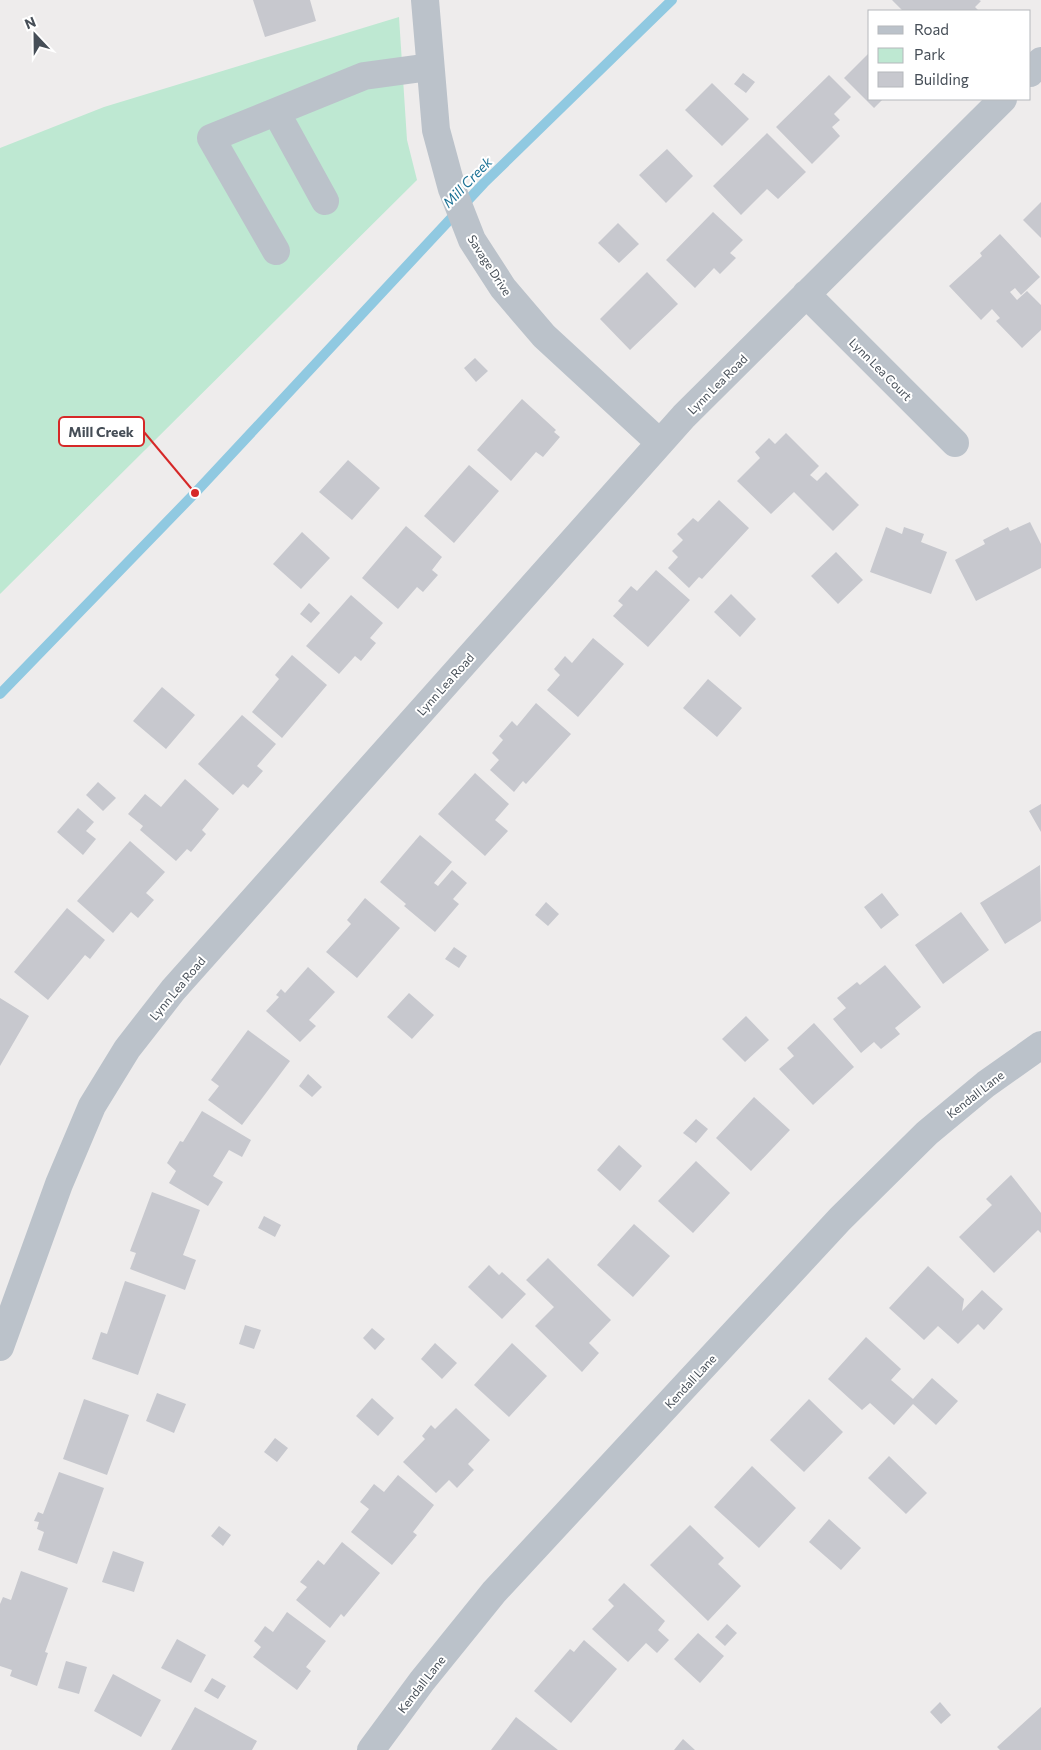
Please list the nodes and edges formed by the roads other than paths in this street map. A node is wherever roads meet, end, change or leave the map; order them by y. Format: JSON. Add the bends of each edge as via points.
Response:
{"nodes":[{"id":1,"x":425,"y":0,"type":"edge"},
{"id":2,"x":1041,"y":61,"type":"edge"},
{"id":3,"x":430,"y":66,"type":"junction"},
{"id":4,"x":1031,"y":71,"type":"edge"},
{"id":5,"x":1002,"y":100,"type":"edge"},
{"id":6,"x":276,"y":112,"type":"junction"},
{"id":7,"x":326,"y":201,"type":"dead end"},
{"id":8,"x":276,"y":251,"type":"dead end"},
{"id":9,"x":806,"y":294,"type":"junction"},
{"id":10,"x":660,"y":443,"type":"junction"},
{"id":11,"x":955,"y":443,"type":"dead end"},
{"id":12,"x":1041,"y":1045,"type":"edge"},
{"id":13,"x":0,"y":1347,"type":"edge"},
{"id":14,"x":370,"y":1750,"type":"edge"}],
"edges":[{"from":1,"to":3,"type":"street","name":"Savage Drive"},
{"from":2,"to":4,"type":"street"},
{"from":3,"to":6,"type":"street","via":[[364,76]]},
{"from":3,"to":10,"type":"street","name":"Savage Drive","via":[[436,130],[452,189],[472,240],[503,288],[544,336]]},
{"from":5,"to":9,"type":"street","name":"Lynn Lea Road"},
{"from":6,"to":7,"type":"street"},
{"from":6,"to":8,"type":"street","via":[[211,138]]},
{"from":9,"to":10,"type":"street","name":"Lynn Lea Road"},
{"from":9,"to":11,"type":"street","name":"Lynn Lea Court"},
{"from":10,"to":13,"type":"street","name":"Lynn Lea Road","via":[[173,990],[127,1049],[92,1106],[59,1184]]},
{"from":12,"to":14,"type":"street","name":"Kendall Lane","via":[[986,1084],[927,1133],[840,1219],[494,1592]]}]}
